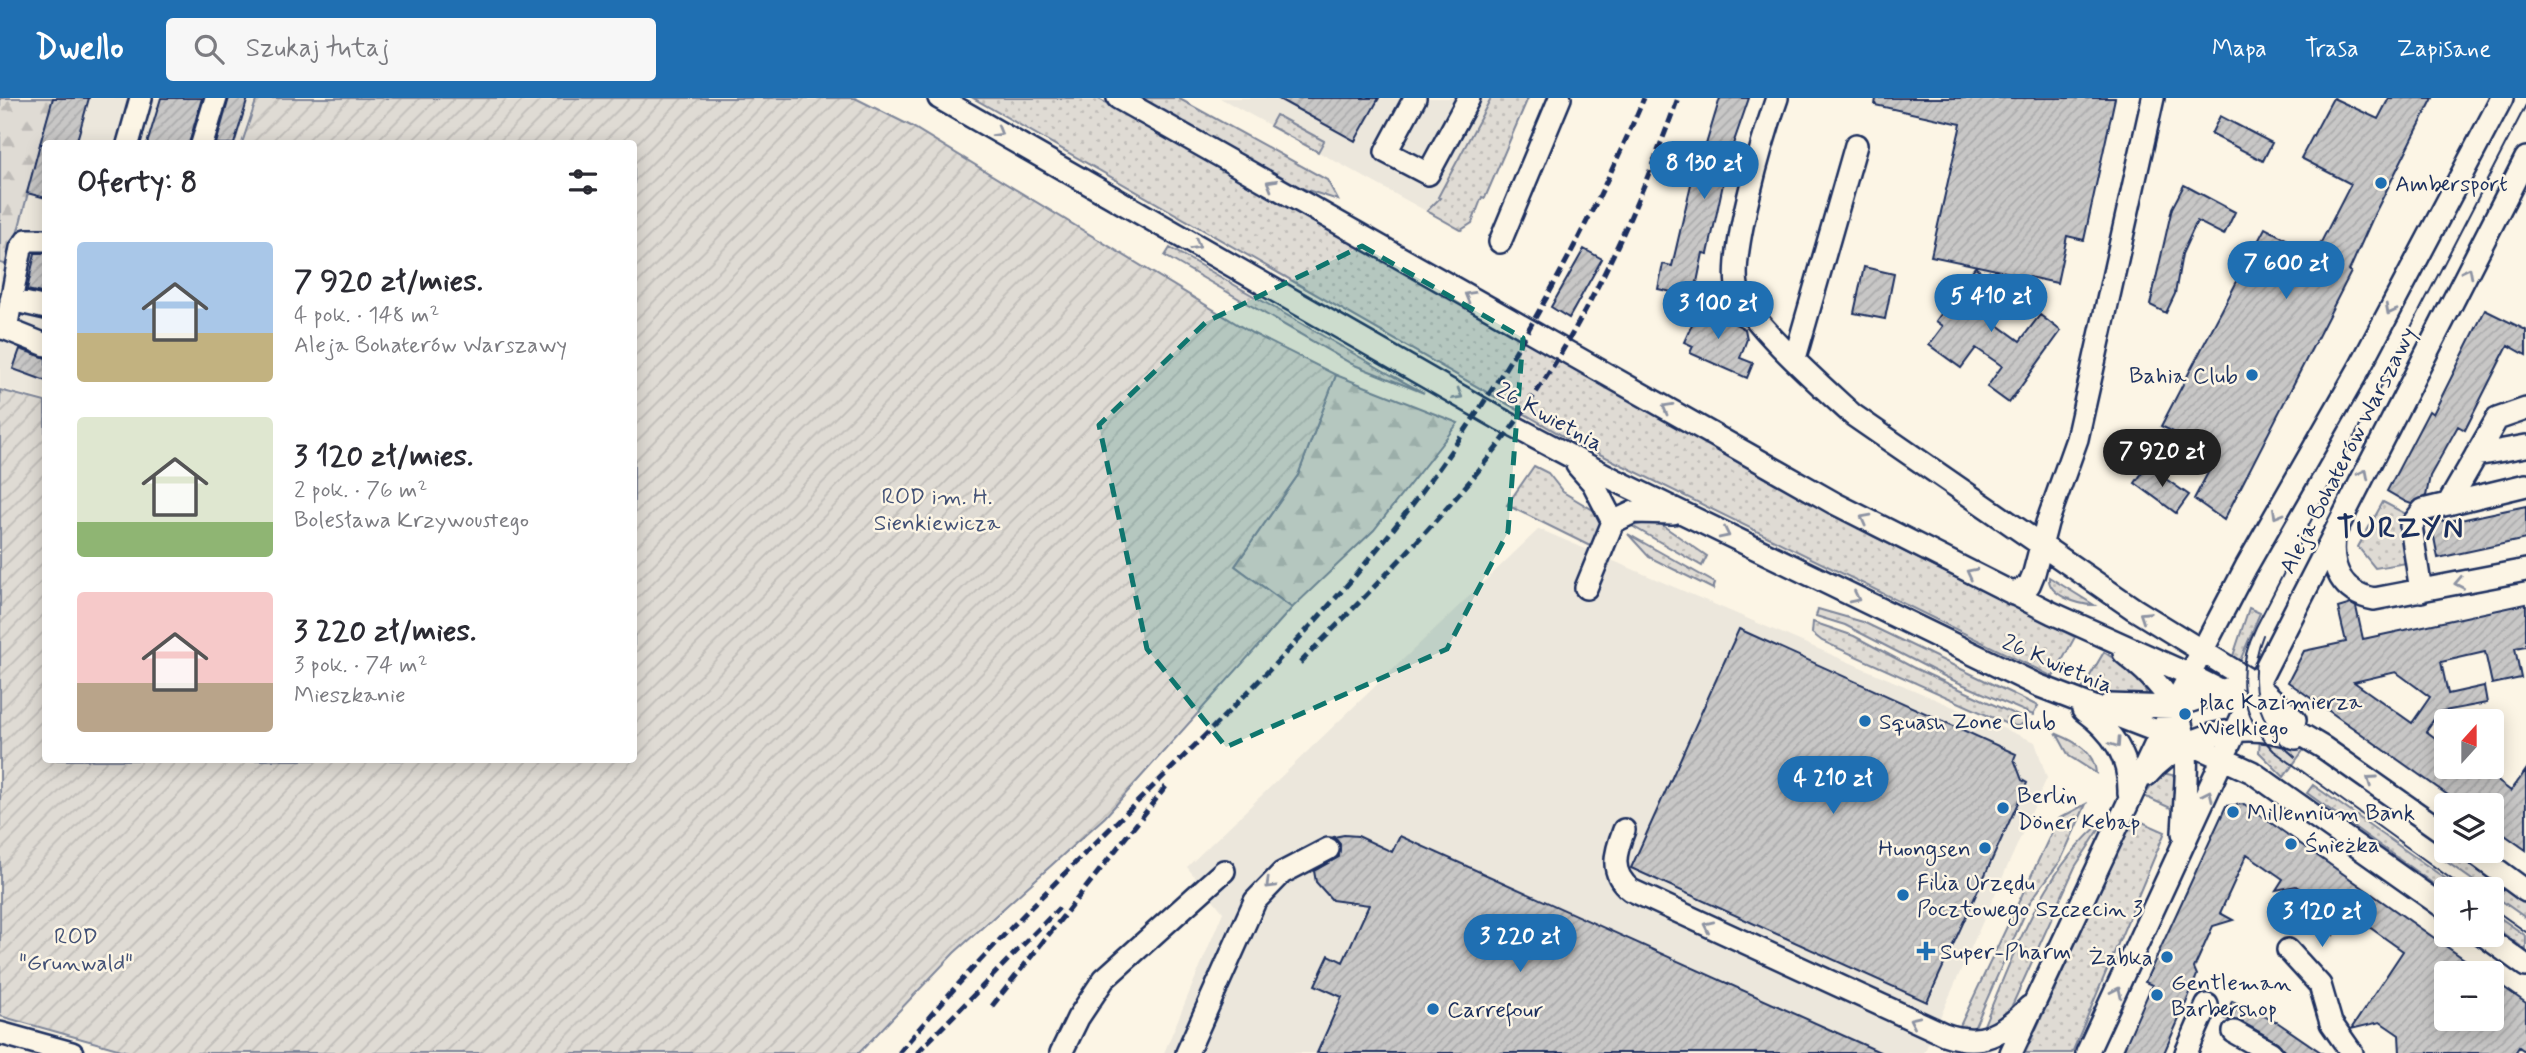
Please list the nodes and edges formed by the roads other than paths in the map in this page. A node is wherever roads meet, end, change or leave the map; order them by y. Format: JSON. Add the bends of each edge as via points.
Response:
{"nodes":[{"id":1,"x":141,"y":98,"type":"edge"},
{"id":2,"x":216,"y":98,"type":"edge"},
{"id":3,"x":939,"y":98,"type":"edge"},
{"id":4,"x":1118,"y":98,"type":"edge"},
{"id":5,"x":1415,"y":98,"type":"edge"},
{"id":6,"x":1469,"y":98,"type":"edge"},
{"id":7,"x":1560,"y":98,"type":"edge"},
{"id":8,"x":1777,"y":98,"type":"edge"},
{"id":9,"x":2153,"y":98,"type":"edge"},
{"id":10,"x":2502,"y":98,"type":"edge"},
{"id":11,"x":129,"y":140,"type":"edge"},
{"id":12,"x":203,"y":140,"type":"edge"},
{"id":13,"x":1856,"y":145,"type":"dead end"},
{"id":14,"x":2526,"y":159,"type":"edge"},
{"id":15,"x":2517,"y":191,"type":"edge"},
{"id":16,"x":42,"y":240,"type":"edge"},
{"id":17,"x":1500,"y":242,"type":"dead end"},
{"id":18,"x":11,"y":300,"type":"junction"},
{"id":19,"x":42,"y":307,"type":"edge"},
{"id":20,"x":3,"y":329,"type":"edge"},
{"id":21,"x":42,"y":344,"type":"edge"},
{"id":22,"x":1795,"y":358,"type":"junction"},
{"id":23,"x":2526,"y":409,"type":"edge"},
{"id":24,"x":2526,"y":446,"type":"edge"},
{"id":25,"x":1560,"y":452,"type":"junction"},
{"id":26,"x":2476,"y":455,"type":"junction"},
{"id":27,"x":2526,"y":485,"type":"edge"},
{"id":28,"x":2448,"y":504,"type":"junction"},
{"id":29,"x":1695,"y":520,"type":"junction"},
{"id":30,"x":1613,"y":522,"type":"junction"},
{"id":31,"x":2337,"y":526,"type":"junction"},
{"id":32,"x":2042,"y":545,"type":"junction"},
{"id":33,"x":2526,"y":570,"type":"edge"},
{"id":34,"x":1586,"y":588,"type":"dead end"},
{"id":35,"x":2421,"y":591,"type":"junction"},
{"id":36,"x":2013,"y":594,"type":"junction"},
{"id":37,"x":2106,"y":639,"type":"junction"},
{"id":38,"x":2210,"y":657,"type":"junction"},
{"id":39,"x":2190,"y":675,"type":"junction"},
{"id":40,"x":2251,"y":689,"type":"junction"},
{"id":41,"x":2224,"y":692,"type":"junction"},
{"id":42,"x":2072,"y":699,"type":"junction"},
{"id":43,"x":2173,"y":707,"type":"junction"},
{"id":44,"x":2236,"y":730,"type":"junction"},
{"id":45,"x":2160,"y":733,"type":"junction"},
{"id":46,"x":2188,"y":743,"type":"junction"},
{"id":47,"x":2324,"y":748,"type":"junction"},
{"id":48,"x":2224,"y":759,"type":"junction"},
{"id":49,"x":2289,"y":795,"type":"junction"},
{"id":50,"x":2128,"y":803,"type":"junction"},
{"id":51,"x":2434,"y":826,"type":"edge"},
{"id":52,"x":1624,"y":830,"type":"dead end"},
{"id":53,"x":2186,"y":840,"type":"junction"},
{"id":54,"x":1328,"y":849,"type":"dead end"},
{"id":55,"x":2488,"y":863,"type":"edge"},
{"id":56,"x":1224,"y":871,"type":"dead end"},
{"id":57,"x":2526,"y":891,"type":"edge"},
{"id":58,"x":2434,"y":900,"type":"edge"},
{"id":59,"x":2500,"y":947,"type":"edge"},
{"id":60,"x":2288,"y":950,"type":"dead end"},
{"id":61,"x":2526,"y":966,"type":"edge"},
{"id":62,"x":2037,"y":998,"type":"junction"},
{"id":63,"x":2207,"y":1005,"type":"dead end"},
{"id":64,"x":0,"y":1032,"type":"edge"},
{"id":65,"x":2234,"y":1032,"type":"dead end"},
{"id":66,"x":72,"y":1053,"type":"edge"},
{"id":67,"x":1061,"y":1053,"type":"edge"},
{"id":68,"x":1187,"y":1053,"type":"edge"},
{"id":69,"x":2011,"y":1053,"type":"edge"},
{"id":70,"x":2087,"y":1053,"type":"edge"},
{"id":71,"x":2186,"y":1053,"type":"edge"},
{"id":72,"x":2271,"y":1053,"type":"edge"},
{"id":73,"x":2352,"y":1053,"type":"edge"}],
"edges":[{"from":1,"to":11,"type":"street"},
{"from":2,"to":12,"type":"street"},
{"from":3,"to":25,"type":"street","name":"26 Kwietnia","one_way":true},
{"from":36,"to":4,"type":"street","name":"26 Kwietnia","one_way":true,"via":[[1834,503]]},
{"from":5,"to":6,"type":"street","via":[[1386,152],[1428,174]]},
{"from":7,"to":17,"type":"street"},
{"from":8,"to":22,"type":"street","via":[[1755,170],[1736,281],[1753,315]]},
{"from":9,"to":32,"type":"street","via":[[2077,439]]},
{"from":10,"to":38,"type":"street","name":"Aleja Bohaterów Warszawy","one_way":true,"via":[[2236,588]]},
{"from":13,"to":22,"type":"street"},
{"from":14,"to":15,"type":"street","name":"Aleja Bohaterów Warszawy"},
{"from":31,"to":15,"type":"street","name":"Aleja Bohaterów Warszawy","one_way":true},
{"from":16,"to":18,"type":"street","via":[[27,240],[21,248]]},
{"from":18,"to":19,"type":"street"},
{"from":18,"to":20,"type":"street"},
{"from":20,"to":21,"type":"street"},
{"from":22,"to":32,"type":"street","via":[[1853,415]]},
{"from":23,"to":26,"type":"street","via":[[2497,419]]},
{"from":24,"to":26,"type":"street"},
{"from":25,"to":29,"type":"street","name":"26 Kwietnia"},
{"from":25,"to":30,"type":"street","via":[[1593,483]]},
{"from":26,"to":28,"type":"street"},
{"from":27,"to":28,"type":"street"},
{"from":28,"to":35,"type":"street","via":[[2423,510],[2411,526]]},
{"from":29,"to":30,"type":"street","via":[[1654,511],[1634,512]]},
{"from":29,"to":42,"type":"street","name":"26 Kwietnia","one_way":true},
{"from":30,"to":34,"type":"street"},
{"from":31,"to":35,"type":"street","via":[[2333,561],[2350,591],[2374,599]]},
{"from":31,"to":40,"type":"street","name":"Aleja Bohaterów Warszawy","via":[[2272,657]]},
{"from":32,"to":36,"type":"street","name":"26 Kwietnia","via":[[2029,585]]},
{"from":38,"to":32,"type":"street","one_way":true},
{"from":33,"to":35,"type":"street","one_way":true},
{"from":36,"to":37,"type":"street","name":"26 Kwietnia"},
{"from":37,"to":39,"type":"street","name":"26 Kwietnia"},
{"from":37,"to":43,"type":"street","via":[[2144,671]]},
{"from":38,"to":39,"type":"street","name":"Aleja Bohaterów Warszawy"},
{"from":38,"to":40,"type":"street"},
{"from":38,"to":41,"type":"street"},
{"from":39,"to":41,"type":"street"},
{"from":39,"to":43,"type":"street","name":"Aleja Bohaterów Warszawy"},
{"from":40,"to":41,"type":"street"},
{"from":40,"to":44,"type":"street","name":"Aleja Bohaterów Warszawy"},
{"from":40,"to":47,"type":"street"},
{"from":41,"to":43,"type":"street"},
{"from":41,"to":44,"type":"street"},
{"from":42,"to":43,"type":"street","via":[[2119,707]]},
{"from":42,"to":45,"type":"street","name":"26 Kwietnia"},
{"from":42,"to":50,"type":"street","one_way":true,"via":[[2103,726],[2121,750],[2128,769]]},
{"from":43,"to":45,"type":"street","name":"Aleja Bohaterów Warszawy"},
{"from":43,"to":46,"type":"street"},
{"from":44,"to":46,"type":"street"},
{"from":44,"to":47,"type":"street","via":[[2283,734]]},
{"from":44,"to":48,"type":"street","name":"Aleja Bohaterów Warszawy"},
{"from":44,"to":49,"type":"street","via":[[2256,765]]},
{"from":45,"to":46,"type":"street"},
{"from":45,"to":50,"type":"street","name":"Aleja Bohaterów Warszawy"},
{"from":46,"to":48,"type":"street"},
{"from":46,"to":50,"type":"street","via":[[2162,758]]},
{"from":46,"to":53,"type":"street"},
{"from":51,"to":47,"type":"street","one_way":true},
{"from":48,"to":49,"type":"street"},
{"from":53,"to":48,"type":"street","name":"Aleja Bohaterów Warszawy","one_way":true},
{"from":49,"to":58,"type":"street"},
{"from":50,"to":62,"type":"street","name":"Aleja Bohaterów Warszawy"},
{"from":62,"to":52,"type":"street","one_way":true,"via":[[2010,1024],[1981,1040],[1944,1034],[1631,890],[1621,882],[1615,866]]},
{"from":70,"to":53,"type":"street","name":"Aleja Bohaterów Warszawy","one_way":true},
{"from":54,"to":68,"type":"street","one_way":true,"via":[[1296,864],[1263,890]]},
{"from":55,"to":57,"type":"street"},
{"from":56,"to":67,"type":"street","via":[[1104,979]]},
{"from":59,"to":61,"type":"street"},
{"from":60,"to":73,"type":"street","via":[[2320,985],[2331,1023]]},
{"from":62,"to":69,"type":"street","name":"Aleja Bohaterów Warszawy"},
{"from":63,"to":71,"type":"street"},
{"from":64,"to":66,"type":"street"},
{"from":65,"to":72,"type":"street"}]}
